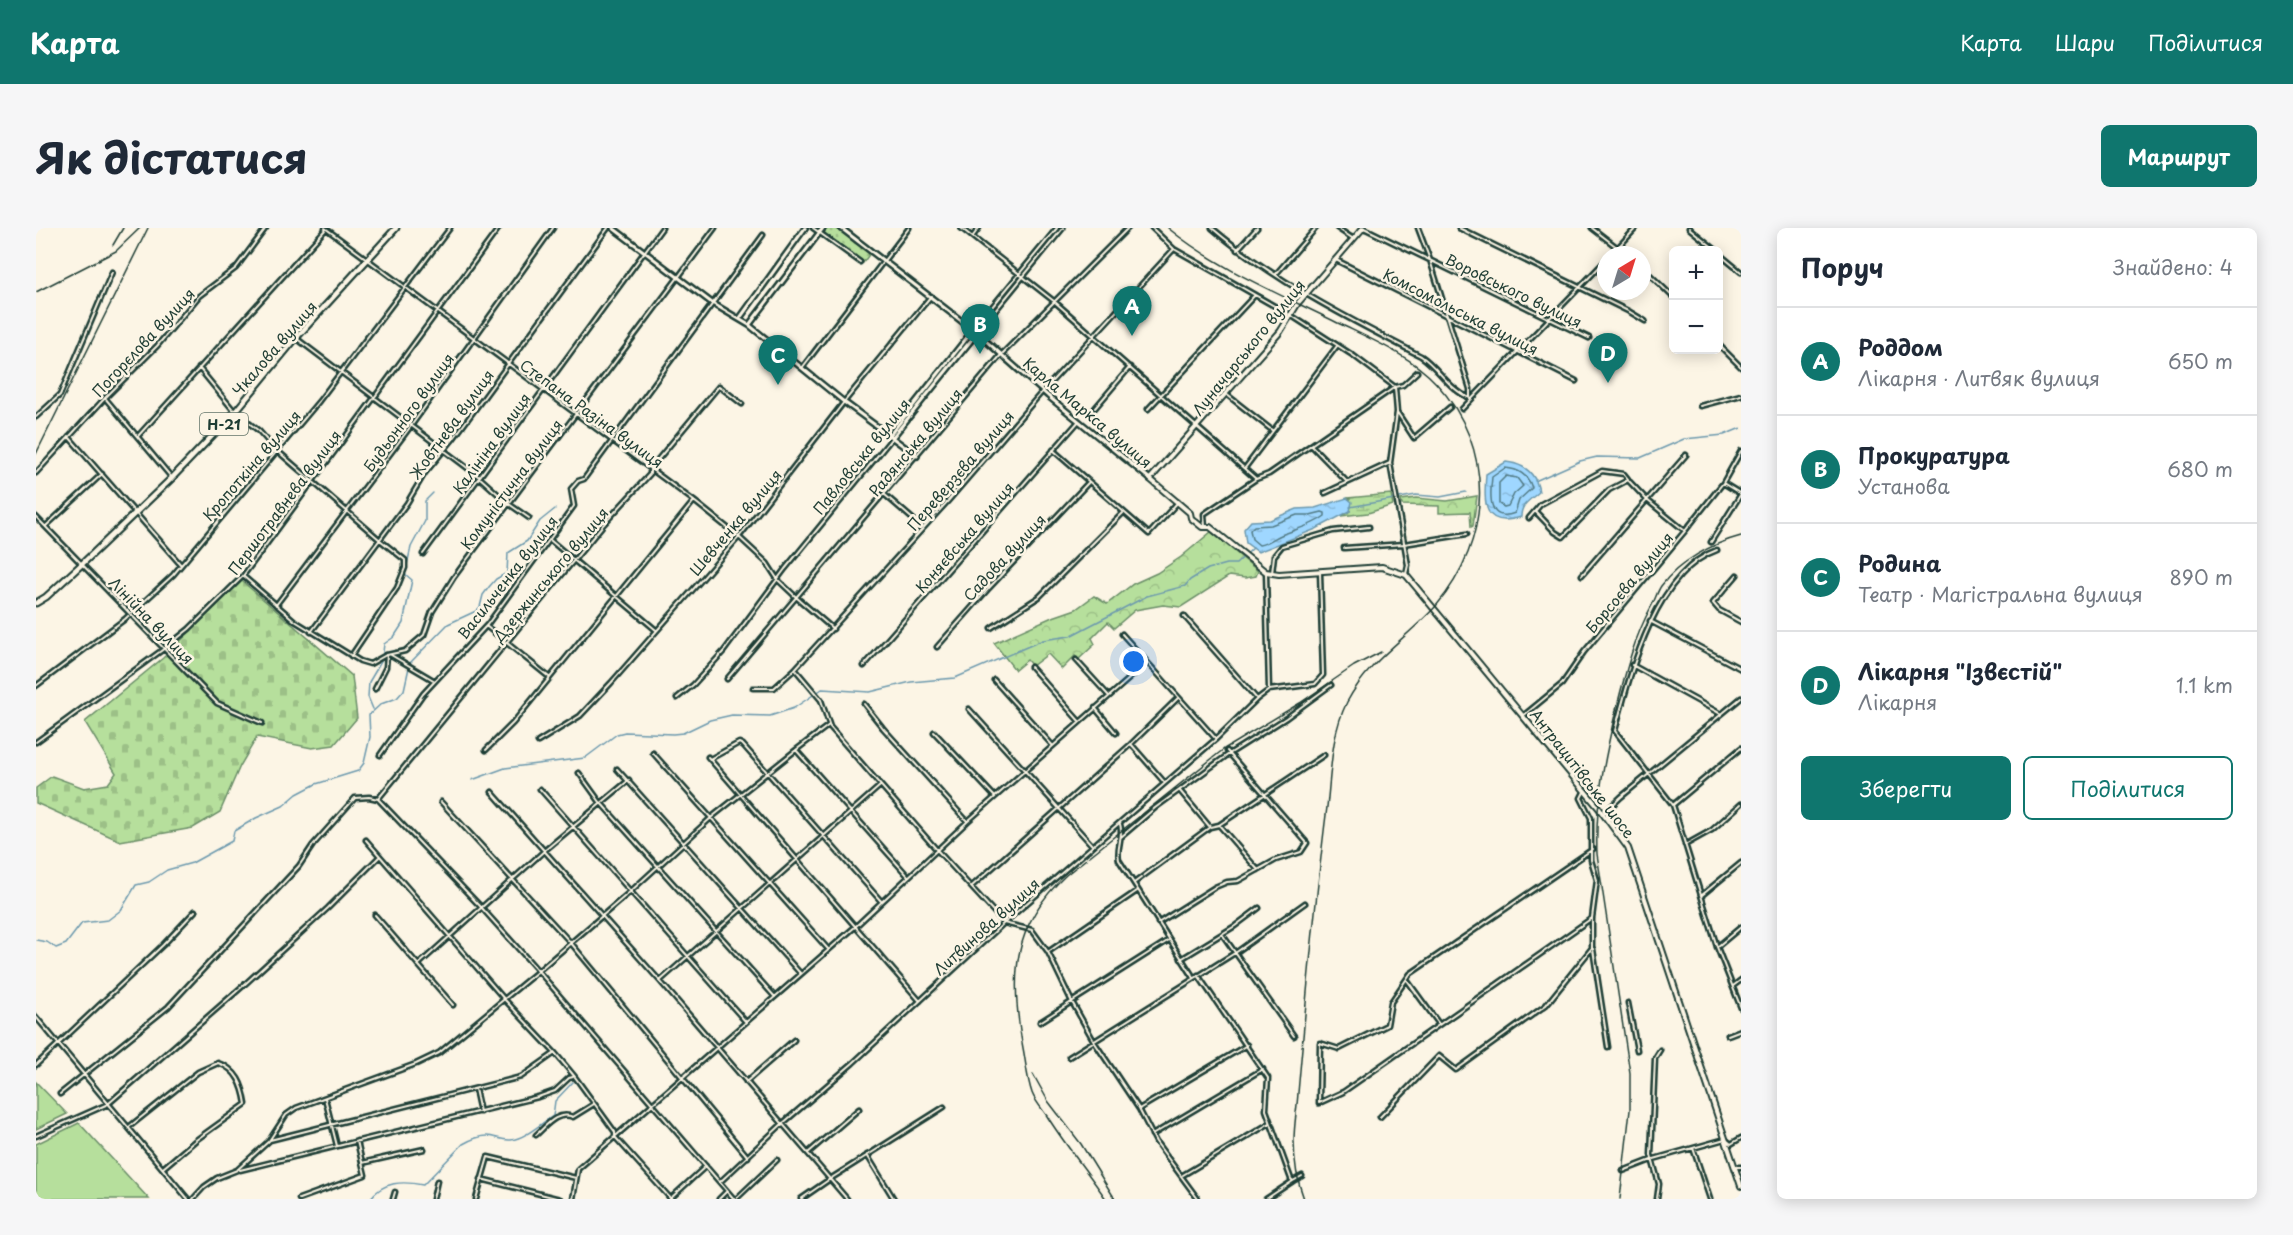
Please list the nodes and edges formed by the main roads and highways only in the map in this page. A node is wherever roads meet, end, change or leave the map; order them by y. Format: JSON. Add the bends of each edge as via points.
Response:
{"nodes":[{"id":1,"x":396,"y":228,"type":"edge"},
{"id":2,"x":1364,"y":228,"type":"edge"},
{"id":3,"x":1150,"y":479,"type":"joint"},
{"id":4,"x":1406,"y":575,"type":"joint"},
{"id":5,"x":36,"y":603,"type":"edge"},
{"id":6,"x":1741,"y":1186,"type":"edge"}],
"edges":[{"from":1,"to":5,"type":"main road","name":"Чкалова вулиця","number":"Н-21","via":[[172,478]]},
{"from":2,"to":3,"type":"main road","name":"Луначарського вулиця"},
{"from":3,"to":4,"type":"main road","name":"Карла Маркса вулиця","via":[[1202,527],[1208,527],[1266,572],[1382,567]]},
{"from":4,"to":6,"type":"main road","name":"Антрацитівське шосе","via":[[1603,814],[1631,856]]}]}
